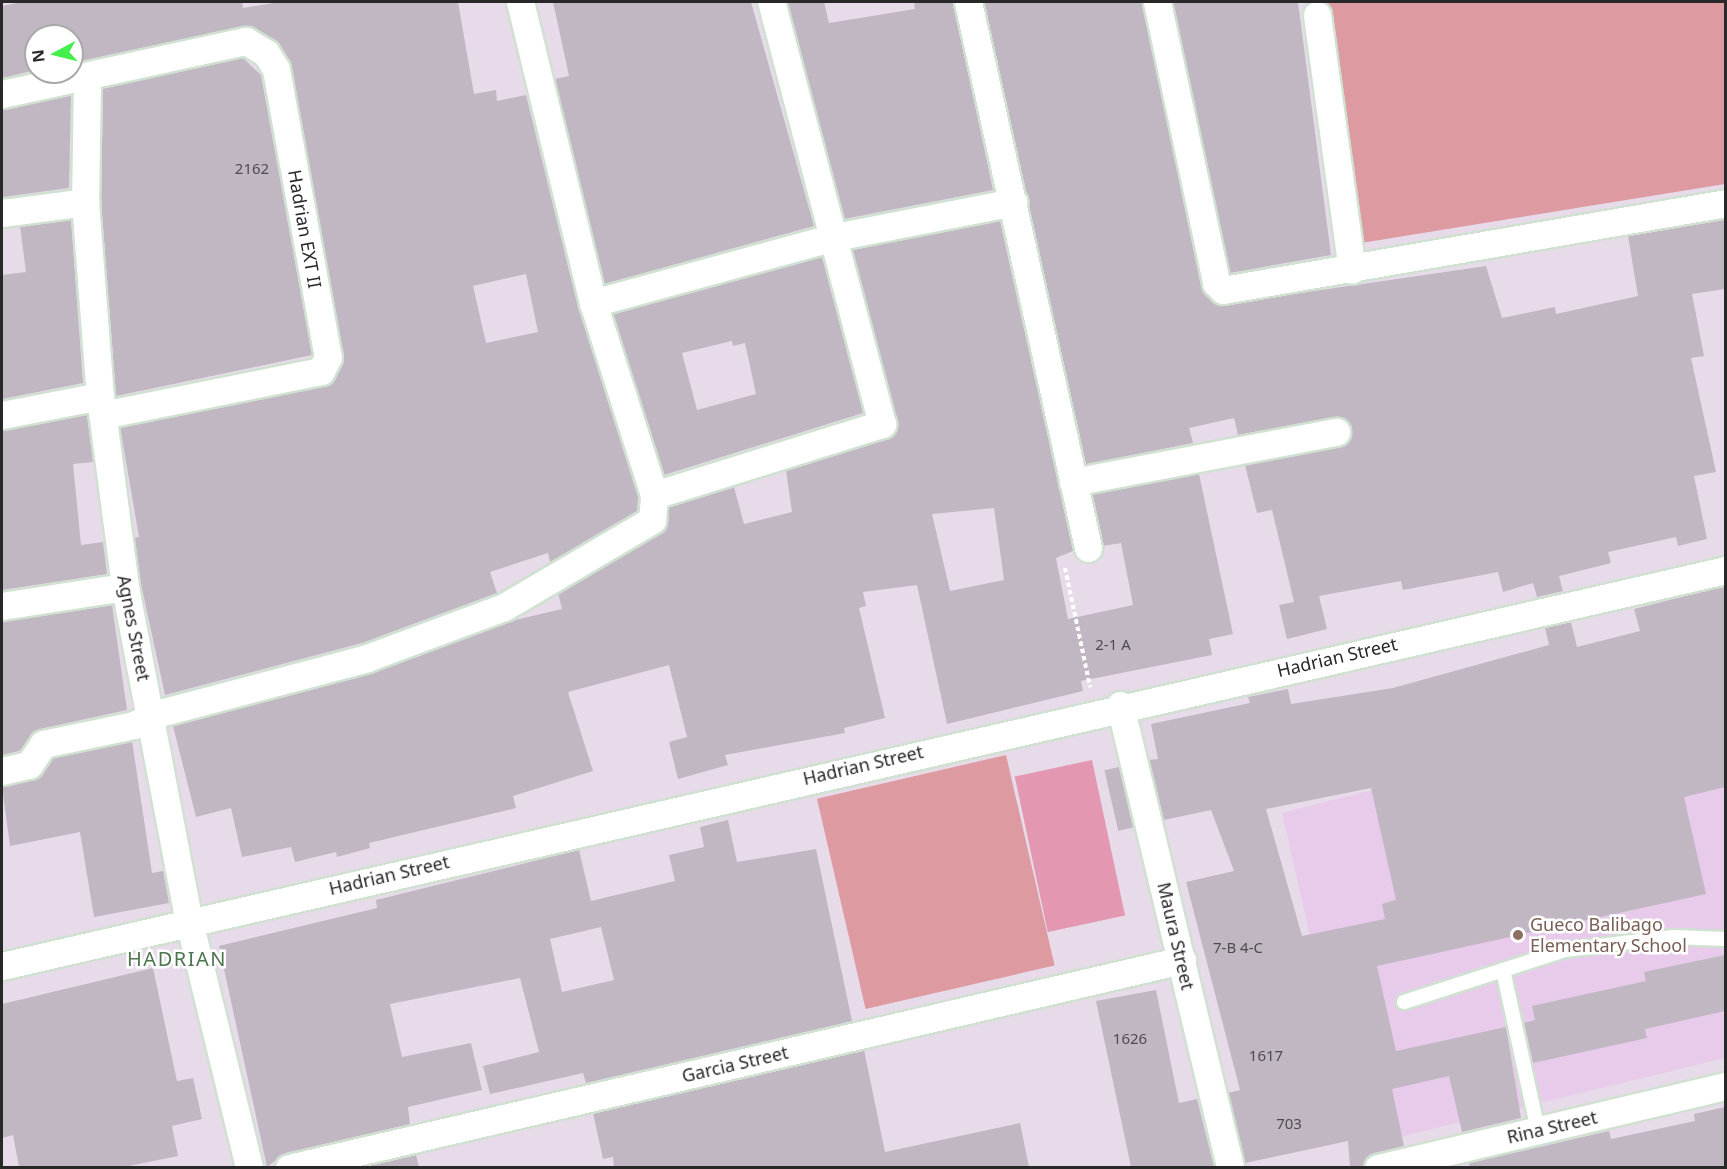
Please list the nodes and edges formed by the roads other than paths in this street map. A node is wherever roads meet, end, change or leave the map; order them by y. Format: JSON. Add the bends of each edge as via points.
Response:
{"nodes":[{"id":1,"x":520,"y":2,"type":"edge"},
{"id":2,"x":771,"y":2,"type":"edge"},
{"id":3,"x":968,"y":2,"type":"edge"},
{"id":4,"x":1157,"y":2,"type":"edge"},
{"id":5,"x":1317,"y":15,"type":"dead end"},
{"id":6,"x":87,"y":80,"type":"junction"},
{"id":7,"x":2,"y":94,"type":"edge"},
{"id":8,"x":85,"y":202,"type":"junction"},
{"id":9,"x":1013,"y":202,"type":"junction"},
{"id":10,"x":1725,"y":203,"type":"edge"},
{"id":11,"x":2,"y":213,"type":"edge"},
{"id":12,"x":830,"y":238,"type":"junction"},
{"id":13,"x":1352,"y":270,"type":"junction"},
{"id":14,"x":593,"y":303,"type":"junction"},
{"id":15,"x":101,"y":406,"type":"junction"},
{"id":16,"x":2,"y":415,"type":"edge"},
{"id":17,"x":1336,"y":432,"type":"dead end"},
{"id":18,"x":1073,"y":482,"type":"junction"},
{"id":19,"x":654,"y":495,"type":"junction"},
{"id":20,"x":1088,"y":548,"type":"road end"},
{"id":21,"x":1725,"y":570,"type":"edge"},
{"id":22,"x":124,"y":587,"type":"junction"},
{"id":23,"x":2,"y":606,"type":"edge"},
{"id":24,"x":1108,"y":708,"type":"junction"},
{"id":25,"x":152,"y":715,"type":"junction"},
{"id":26,"x":2,"y":771,"type":"edge"},
{"id":27,"x":189,"y":921,"type":"junction"},
{"id":28,"x":1725,"y":939,"type":"edge"},
{"id":29,"x":1182,"y":960,"type":"junction"},
{"id":30,"x":2,"y":966,"type":"edge"},
{"id":31,"x":1503,"y":970,"type":"junction"},
{"id":32,"x":1404,"y":1002,"type":"dead end"},
{"id":33,"x":1725,"y":1086,"type":"edge"},
{"id":34,"x":1538,"y":1131,"type":"junction"},
{"id":35,"x":249,"y":1167,"type":"edge"},
{"id":36,"x":289,"y":1167,"type":"edge"},
{"id":37,"x":1230,"y":1167,"type":"edge"},
{"id":38,"x":1378,"y":1167,"type":"edge"}],
"edges":[{"from":1,"to":14,"type":"street"},
{"from":2,"to":12,"type":"street"},
{"from":3,"to":9,"type":"street"},
{"from":4,"to":13,"type":"street","via":[[1216,283],[1234,290]]},
{"from":5,"to":13,"type":"street"},
{"from":6,"to":7,"type":"street"},
{"from":6,"to":8,"type":"street","name":"Agnes Street"},
{"from":6,"to":15,"type":"street","name":"Hadrian EXT II","via":[[246,41],[267,53],[276,69],[328,357],[321,371],[312,374]]},
{"from":8,"to":11,"type":"street"},
{"from":8,"to":15,"type":"street","name":"Agnes Street"},
{"from":9,"to":12,"type":"street"},
{"from":9,"to":18,"type":"street"},
{"from":10,"to":13,"type":"street"},
{"from":12,"to":14,"type":"street"},
{"from":12,"to":19,"type":"street","via":[[884,415],[882,424]]},
{"from":14,"to":19,"type":"street"},
{"from":15,"to":16,"type":"street"},
{"from":15,"to":22,"type":"street","name":"Agnes Street"},
{"from":17,"to":18,"type":"street"},
{"from":18,"to":20,"type":"street"},
{"from":19,"to":25,"type":"street","via":[[652,520],[504,607],[367,658]]},
{"from":21,"to":24,"type":"street","name":"Hadrian Street"},
{"from":22,"to":23,"type":"street"},
{"from":22,"to":25,"type":"street","name":"Agnes Street"},
{"from":24,"to":27,"type":"street","name":"Hadrian Street"},
{"from":24,"to":29,"type":"street","name":"Maura Street"},
{"from":25,"to":26,"type":"street","via":[[134,725],[43,744],[29,765]]},
{"from":25,"to":27,"type":"street","name":"Agnes Street"},
{"from":27,"to":30,"type":"street","name":"Hadrian Street"},
{"from":27,"to":35,"type":"street","name":"Agnes Street"},
{"from":28,"to":31,"type":"lane","via":[[1673,937],[1565,950]]},
{"from":29,"to":36,"type":"street","name":"Garcia Street"},
{"from":29,"to":37,"type":"street","name":"Maura Street"},
{"from":31,"to":32,"type":"lane"},
{"from":31,"to":34,"type":"lane"},
{"from":33,"to":34,"type":"street","name":"Rina Street"},
{"from":34,"to":38,"type":"street","name":"Rina Street"}]}
